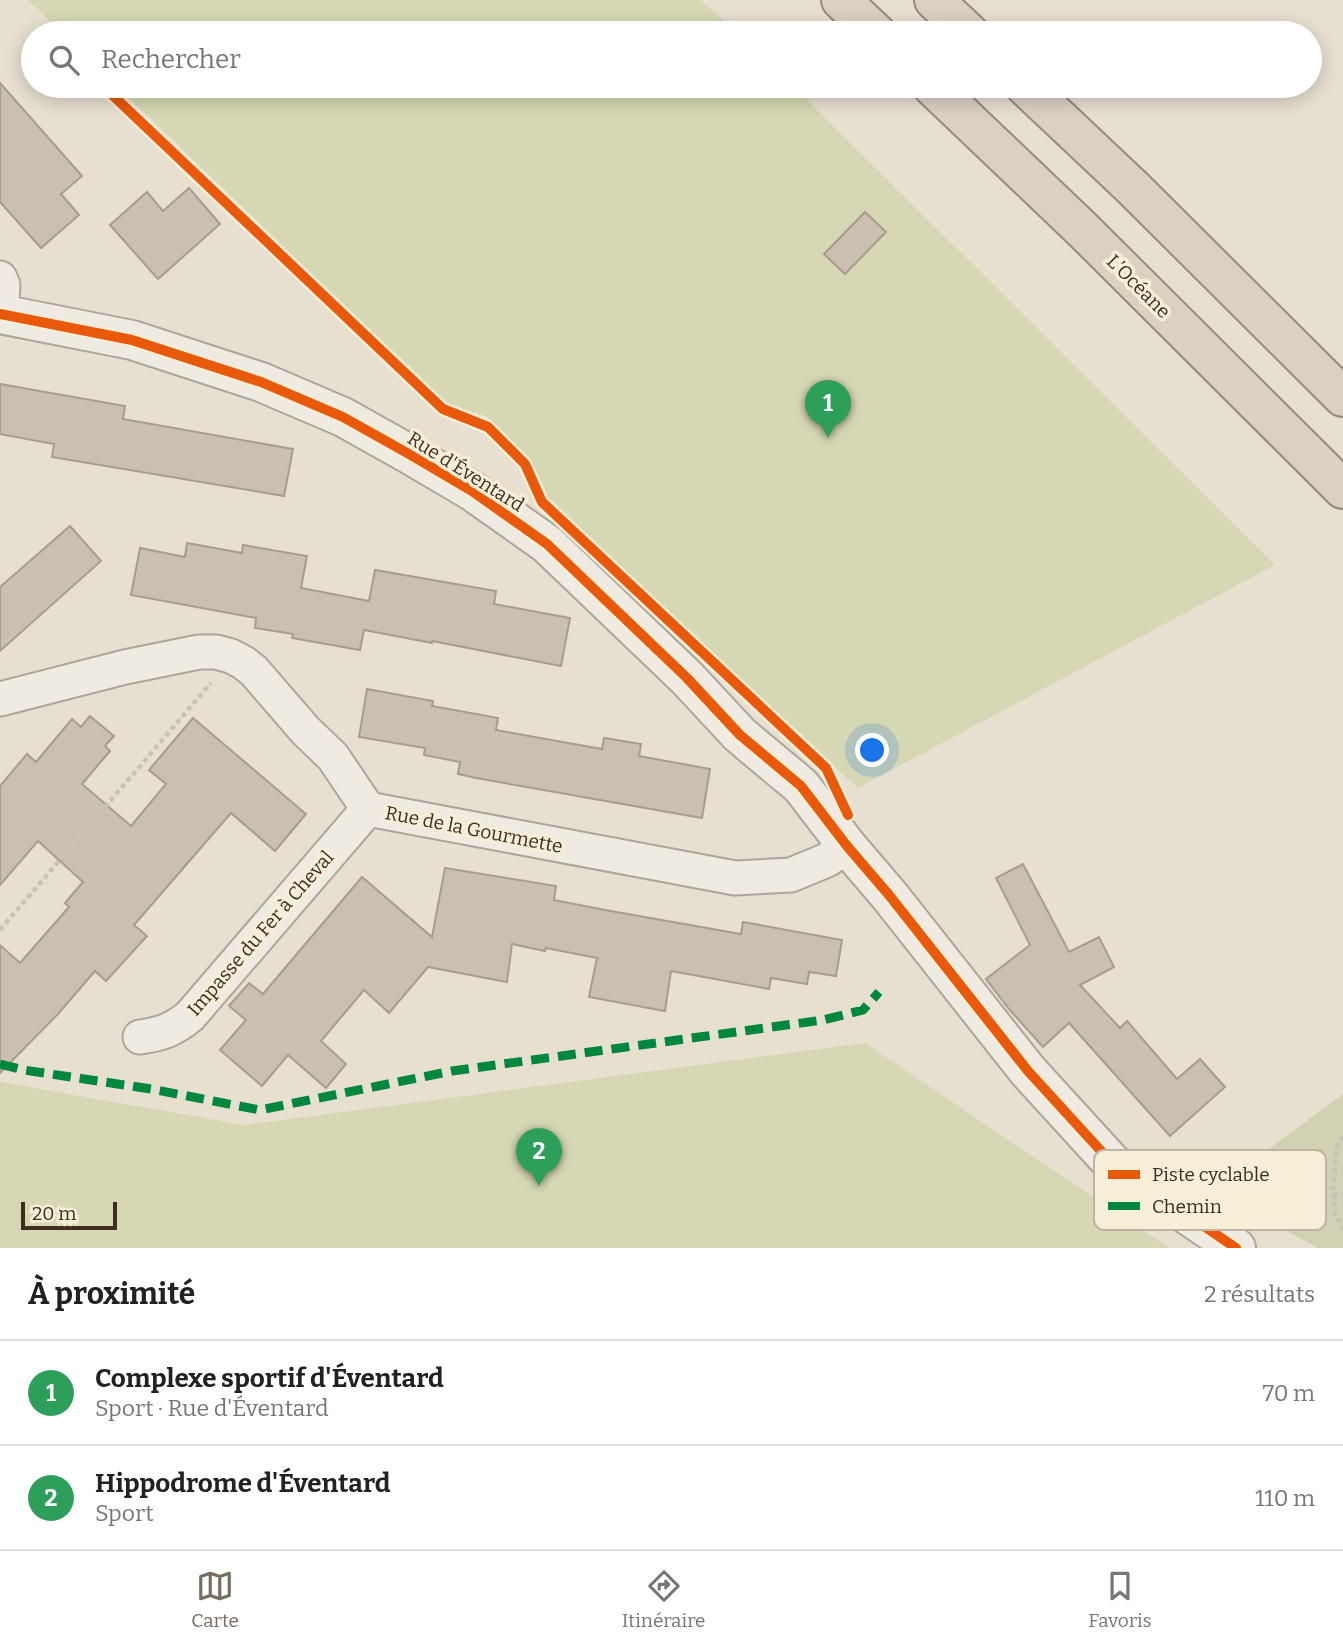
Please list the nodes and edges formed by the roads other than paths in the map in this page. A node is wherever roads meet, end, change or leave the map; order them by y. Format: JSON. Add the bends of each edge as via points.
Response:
{"nodes":[{"id":1,"x":841,"y":0,"type":"edge"},
{"id":2,"x":934,"y":0,"type":"edge"},
{"id":3,"x":863,"y":21,"type":"edge"},
{"id":4,"x":956,"y":21,"type":"edge"},
{"id":5,"x":945,"y":98,"type":"edge"},
{"id":6,"x":1038,"y":98,"type":"edge"},
{"id":7,"x":0,"y":278,"type":"edge"},
{"id":8,"x":0,"y":314,"type":"edge"},
{"id":9,"x":1343,"y":397,"type":"edge"},
{"id":10,"x":1343,"y":489,"type":"edge"},
{"id":11,"x":0,"y":699,"type":"edge"},
{"id":12,"x":368,"y":809,"type":"junction"},
{"id":13,"x":847,"y":846,"type":"junction"},
{"id":14,"x":140,"y":1037,"type":"dead end"},
{"id":15,"x":1100,"y":1150,"type":"edge"},
{"id":16,"x":1210,"y":1230,"type":"edge"},
{"id":17,"x":1236,"y":1248,"type":"edge"}],
"edges":[{"from":1,"to":3,"type":"highway"},
{"from":2,"to":4,"type":"highway"},
{"from":5,"to":10,"type":"highway","name":"L’Océane"},
{"from":6,"to":9,"type":"highway"},
{"from":7,"to":8,"type":"street"},
{"from":8,"to":13,"type":"street","name":"Rue d'Éventard","via":[[132,340],[261,382],[343,417],[472,491],[547,544],[740,735],[801,786]]},
{"from":11,"to":12,"type":"street","name":"Rue de la Gourmette","via":[[199,652],[231,656],[254,671],[333,757]]},
{"from":12,"to":13,"type":"street","name":"Rue de la Gourmette","via":[[735,878],[790,875]]},
{"from":12,"to":14,"type":"street","name":"Impasse du Fer à Cheval","via":[[190,1016],[178,1026]]},
{"from":13,"to":15,"type":"street","name":"Rue d'Éventard","via":[[1028,1071]]},
{"from":16,"to":17,"type":"street","name":"Rue d'Éventard"}]}
